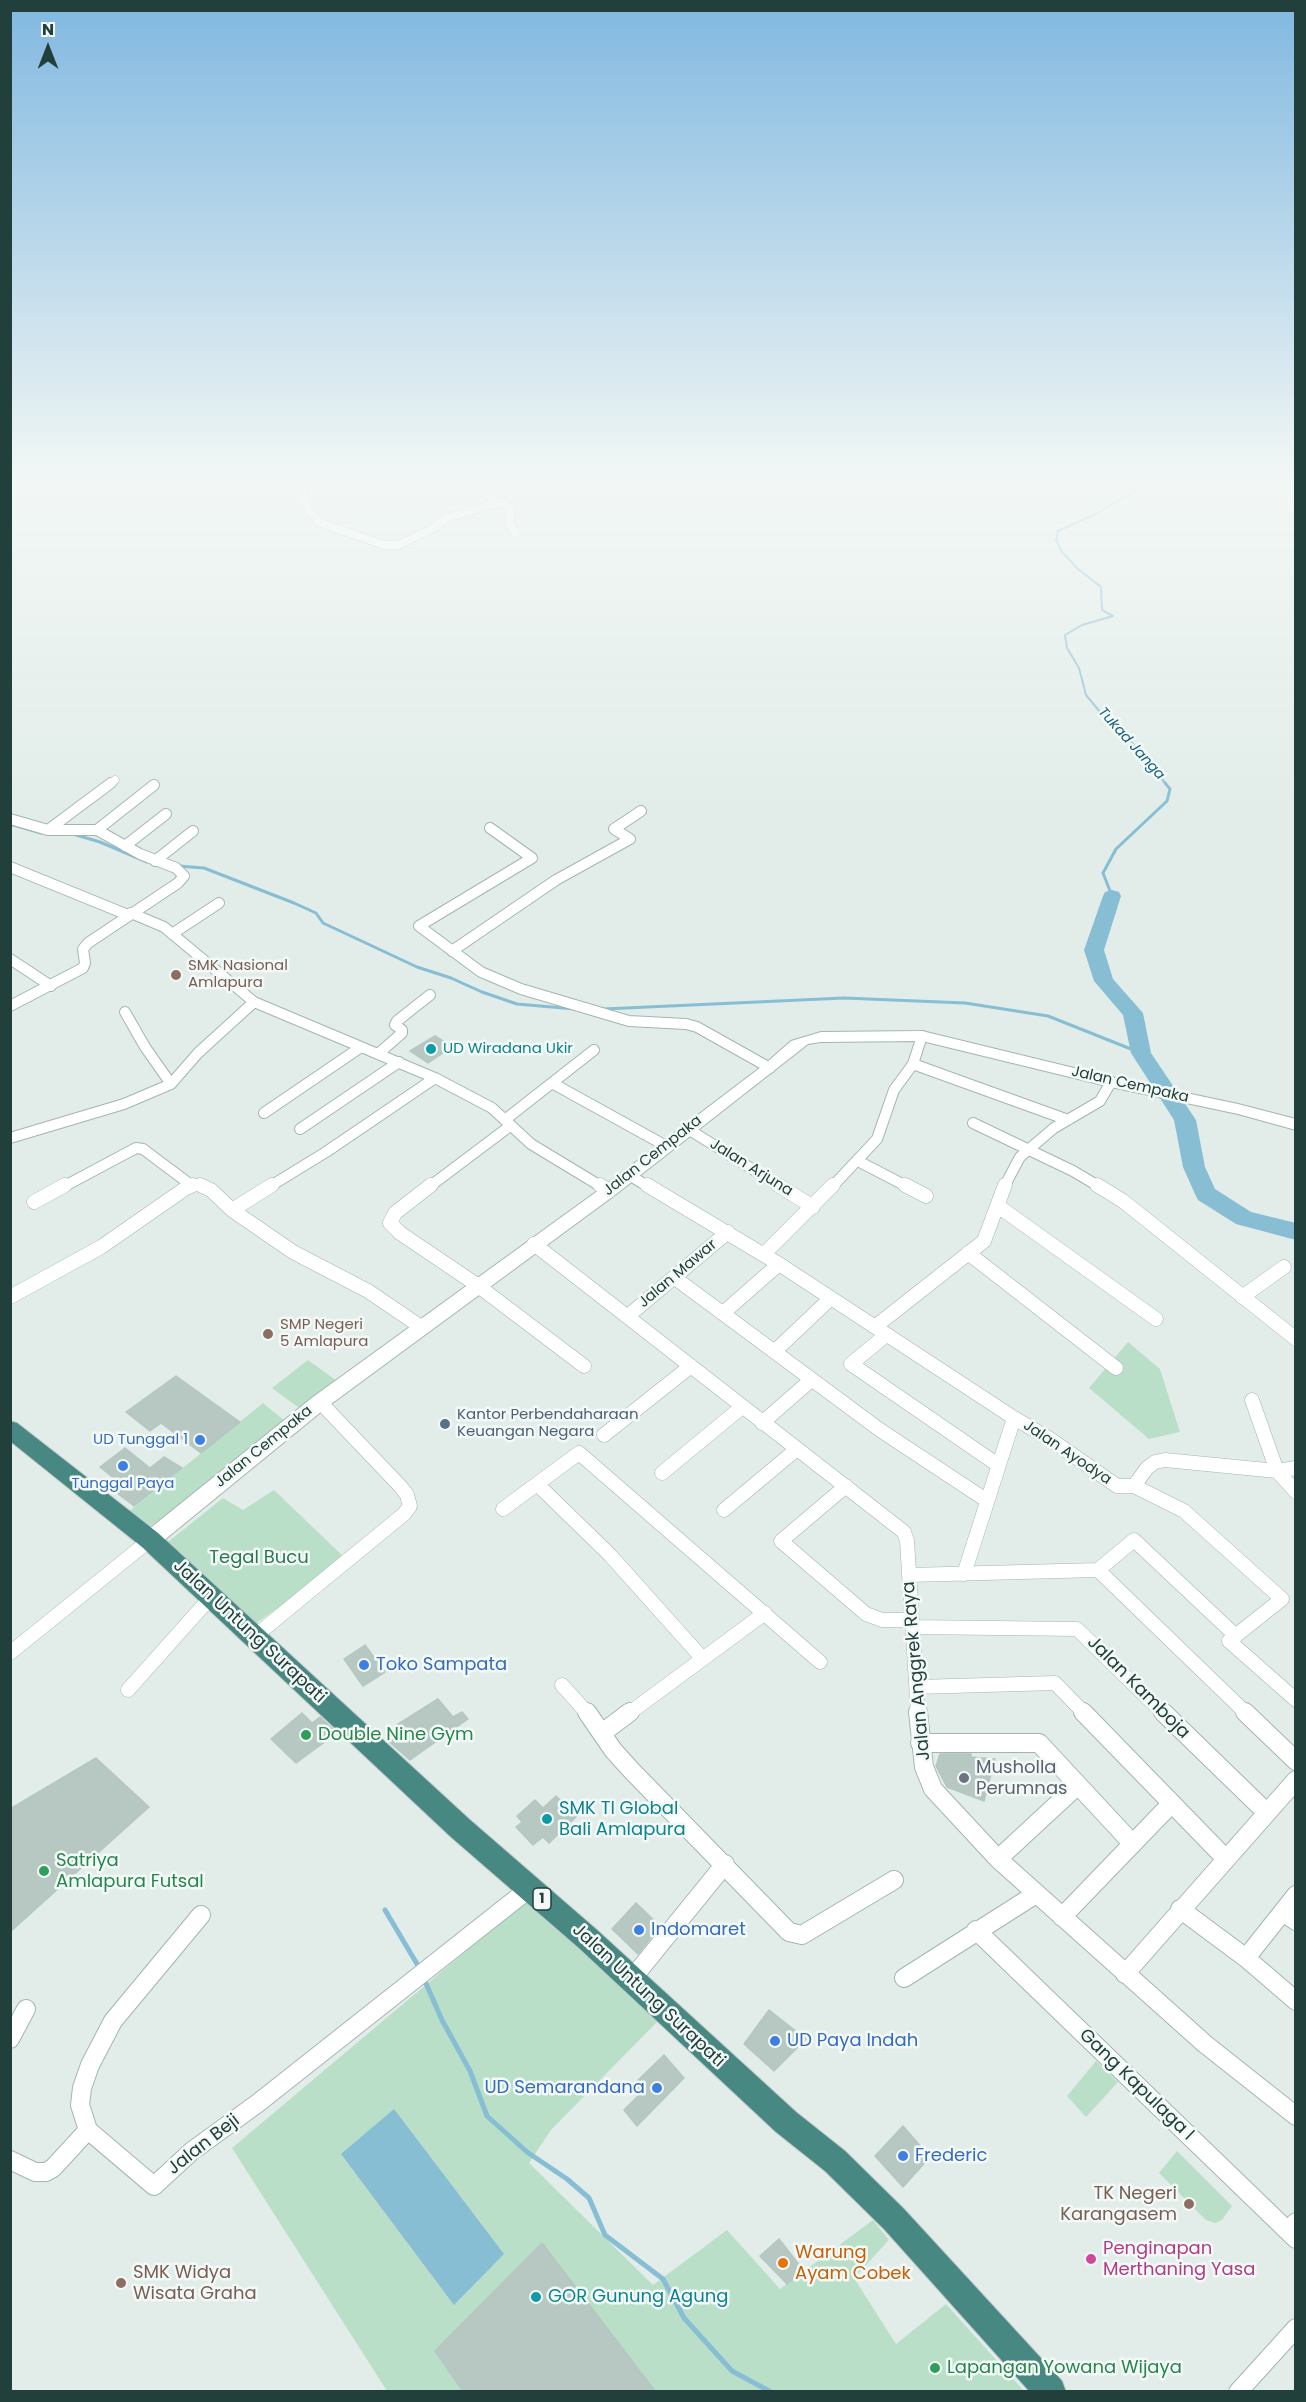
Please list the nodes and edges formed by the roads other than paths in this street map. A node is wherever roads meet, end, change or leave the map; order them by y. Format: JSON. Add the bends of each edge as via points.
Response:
{"nodes":[{"id":1,"x":115,"y":780,"type":"dead end"},
{"id":2,"x":154,"y":785,"type":"dead end"},
{"id":3,"x":641,"y":810,"type":"dead end"},
{"id":4,"x":166,"y":814,"type":"dead end"},
{"id":5,"x":10,"y":819,"type":"edge"},
{"id":6,"x":490,"y":828,"type":"dead end"},
{"id":7,"x":48,"y":830,"type":"junction"},
{"id":8,"x":96,"y":830,"type":"junction"},
{"id":9,"x":193,"y":831,"type":"dead end"},
{"id":10,"x":125,"y":846,"type":"junction"},
{"id":11,"x":155,"y":861,"type":"junction"},
{"id":12,"x":12,"y":869,"type":"edge"},
{"id":13,"x":219,"y":903,"type":"dead end"},
{"id":14,"x":129,"y":914,"type":"junction"},
{"id":15,"x":172,"y":934,"type":"junction"},
{"id":16,"x":452,"y":951,"type":"junction"},
{"id":17,"x":10,"y":959,"type":"edge"},
{"id":18,"x":51,"y":986,"type":"junction"},
{"id":19,"x":430,"y":995,"type":"dead end"},
{"id":20,"x":254,"y":1002,"type":"junction"},
{"id":21,"x":10,"y":1006,"type":"edge"},
{"id":22,"x":125,"y":1012,"type":"dead end"},
{"id":23,"x":922,"y":1036,"type":"junction"},
{"id":24,"x":360,"y":1047,"type":"junction"},
{"id":25,"x":594,"y":1050,"type":"dead end"},
{"id":26,"x":378,"y":1054,"type":"junction"},
{"id":27,"x":399,"y":1062,"type":"junction"},
{"id":28,"x":914,"y":1064,"type":"junction"},
{"id":29,"x":770,"y":1068,"type":"junction"},
{"id":30,"x":435,"y":1078,"type":"junction"},
{"id":31,"x":1111,"y":1082,"type":"junction"},
{"id":32,"x":552,"y":1083,"type":"junction"},
{"id":33,"x":171,"y":1084,"type":"junction"},
{"id":34,"x":264,"y":1113,"type":"dead end"},
{"id":35,"x":1068,"y":1120,"type":"junction"},
{"id":36,"x":508,"y":1122,"type":"junction"},
{"id":37,"x":974,"y":1123,"type":"dead end"},
{"id":38,"x":1296,"y":1125,"type":"edge"},
{"id":39,"x":300,"y":1129,"type":"dead end"},
{"id":40,"x":688,"y":1129,"type":"junction"},
{"id":41,"x":10,"y":1138,"type":"edge"},
{"id":42,"x":666,"y":1146,"type":"junction"},
{"id":43,"x":1027,"y":1150,"type":"junction"},
{"id":44,"x":858,"y":1161,"type":"junction"},
{"id":45,"x":629,"y":1175,"type":"junction"},
{"id":46,"x":191,"y":1185,"type":"junction"},
{"id":47,"x":609,"y":1191,"type":"junction"},
{"id":48,"x":926,"y":1196,"type":"dead end"},
{"id":49,"x":34,"y":1202,"type":"dead end"},
{"id":50,"x":998,"y":1206,"type":"junction"},
{"id":51,"x":813,"y":1207,"type":"junction"},
{"id":52,"x":232,"y":1210,"type":"junction"},
{"id":53,"x":728,"y":1232,"type":"junction"},
{"id":54,"x":534,"y":1244,"type":"junction"},
{"id":55,"x":968,"y":1253,"type":"junction"},
{"id":56,"x":764,"y":1254,"type":"junction"},
{"id":57,"x":779,"y":1264,"type":"junction"},
{"id":58,"x":1284,"y":1267,"type":"dead end"},
{"id":59,"x":675,"y":1278,"type":"junction"},
{"id":60,"x":477,"y":1285,"type":"junction"},
{"id":61,"x":10,"y":1297,"type":"edge"},
{"id":62,"x":831,"y":1298,"type":"junction"},
{"id":63,"x":1242,"y":1298,"type":"junction"},
{"id":64,"x":723,"y":1313,"type":"junction"},
{"id":65,"x":628,"y":1316,"type":"junction"},
{"id":66,"x":1156,"y":1319,"type":"dead end"},
{"id":67,"x":421,"y":1327,"type":"junction"},
{"id":68,"x":881,"y":1330,"type":"junction"},
{"id":69,"x":1296,"y":1339,"type":"edge"},
{"id":70,"x":775,"y":1351,"type":"junction"},
{"id":71,"x":584,"y":1366,"type":"dead end"},
{"id":72,"x":691,"y":1366,"type":"junction"},
{"id":73,"x":1116,"y":1368,"type":"dead end"},
{"id":74,"x":811,"y":1380,"type":"junction"},
{"id":75,"x":1252,"y":1400,"type":"dead end"},
{"id":76,"x":320,"y":1402,"type":"junction"},
{"id":77,"x":742,"y":1407,"type":"junction"},
{"id":78,"x":1014,"y":1418,"type":"junction"},
{"id":79,"x":762,"y":1423,"type":"junction"},
{"id":80,"x":10,"y":1429,"type":"edge"},
{"id":81,"x":604,"y":1435,"type":"dead end"},
{"id":82,"x":797,"y":1449,"type":"junction"},
{"id":83,"x":998,"y":1465,"type":"junction"},
{"id":84,"x":1296,"y":1468,"type":"edge"},
{"id":85,"x":1276,"y":1471,"type":"junction"},
{"id":86,"x":662,"y":1473,"type":"dead end"},
{"id":87,"x":537,"y":1484,"type":"junction"},
{"id":88,"x":846,"y":1486,"type":"junction"},
{"id":89,"x":1134,"y":1486,"type":"junction"},
{"id":90,"x":1296,"y":1492,"type":"edge"},
{"id":91,"x":986,"y":1500,"type":"junction"},
{"id":92,"x":502,"y":1509,"type":"dead end"},
{"id":93,"x":724,"y":1510,"type":"dead end"},
{"id":94,"x":150,"y":1540,"type":"junction"},
{"id":95,"x":1098,"y":1570,"type":"junction"},
{"id":96,"x":964,"y":1574,"type":"junction"},
{"id":97,"x":909,"y":1575,"type":"junction"},
{"id":98,"x":211,"y":1597,"type":"junction"},
{"id":99,"x":765,"y":1613,"type":"junction"},
{"id":100,"x":912,"y":1624,"type":"junction"},
{"id":101,"x":1236,"y":1636,"type":"junction"},
{"id":102,"x":254,"y":1637,"type":"junction"},
{"id":103,"x":10,"y":1653,"type":"edge"},
{"id":104,"x":703,"y":1659,"type":"junction"},
{"id":105,"x":820,"y":1662,"type":"dead end"},
{"id":106,"x":562,"y":1685,"type":"dead end"},
{"id":107,"x":917,"y":1687,"type":"junction"},
{"id":108,"x":128,"y":1690,"type":"dead end"},
{"id":109,"x":1296,"y":1700,"type":"edge"},
{"id":110,"x":602,"y":1733,"type":"junction"},
{"id":111,"x":920,"y":1743,"type":"junction"},
{"id":112,"x":1296,"y":1761,"type":"edge"},
{"id":113,"x":1296,"y":1780,"type":"edge"},
{"id":114,"x":1078,"y":1785,"type":"junction"},
{"id":115,"x":1171,"y":1804,"type":"junction"},
{"id":116,"x":1266,"y":1812,"type":"junction"},
{"id":117,"x":1132,"y":1843,"type":"junction"},
{"id":118,"x":998,"y":1858,"type":"junction"},
{"id":119,"x":1226,"y":1859,"type":"junction"},
{"id":120,"x":725,"y":1864,"type":"junction"},
{"id":121,"x":894,"y":1880,"type":"dead end"},
{"id":122,"x":530,"y":1888,"type":"junction"},
{"id":123,"x":1036,"y":1894,"type":"junction"},
{"id":124,"x":1296,"y":1895,"type":"edge"},
{"id":125,"x":1180,"y":1909,"type":"junction"},
{"id":126,"x":201,"y":1915,"type":"dead end"},
{"id":127,"x":1289,"y":1916,"type":"edge"},
{"id":128,"x":1062,"y":1917,"type":"junction"},
{"id":129,"x":976,"y":1930,"type":"junction"},
{"id":130,"x":1246,"y":1958,"type":"junction"},
{"id":131,"x":1125,"y":1974,"type":"junction"},
{"id":132,"x":904,"y":1978,"type":"dead end"},
{"id":133,"x":631,"y":1980,"type":"junction"},
{"id":134,"x":1296,"y":2001,"type":"edge"},
{"id":135,"x":26,"y":2009,"type":"dead end"},
{"id":136,"x":10,"y":2038,"type":"edge"},
{"id":137,"x":1296,"y":2116,"type":"edge"},
{"id":138,"x":88,"y":2130,"type":"junction"},
{"id":139,"x":10,"y":2160,"type":"edge"},
{"id":140,"x":1293,"y":2231,"type":"edge"},
{"id":141,"x":1296,"y":2328,"type":"edge"},
{"id":142,"x":1051,"y":2391,"type":"edge"},
{"id":143,"x":1238,"y":2391,"type":"edge"}],
"edges":[{"from":1,"to":7,"type":"street"},
{"from":2,"to":8,"type":"street"},
{"from":3,"to":16,"type":"street","via":[[614,829],[630,839],[556,880]]},
{"from":4,"to":10,"type":"street"},
{"from":5,"to":7,"type":"street"},
{"from":6,"to":16,"type":"street","via":[[532,858],[419,926]]},
{"from":7,"to":8,"type":"street"},
{"from":8,"to":10,"type":"street"},
{"from":9,"to":11,"type":"street"},
{"from":10,"to":11,"type":"street"},
{"from":11,"to":14,"type":"street","via":[[176,868],[184,876]]},
{"from":12,"to":14,"type":"street"},
{"from":13,"to":15,"type":"street"},
{"from":14,"to":15,"type":"street","via":[[159,924]]},
{"from":14,"to":18,"type":"street","via":[[83,949],[83,968]]},
{"from":15,"to":20,"type":"street"},
{"from":16,"to":29,"type":"street","via":[[482,972],[520,989],[580,1008],[629,1021],[697,1027]]},
{"from":17,"to":18,"type":"street"},
{"from":18,"to":21,"type":"street"},
{"from":19,"to":26,"type":"street","via":[[397,1021],[402,1034]]},
{"from":20,"to":24,"type":"street"},
{"from":20,"to":33,"type":"street","via":[[198,1053]]},
{"from":22,"to":33,"type":"street"},
{"from":23,"to":28,"type":"street"},
{"from":23,"to":29,"type":"street","name":"Jalan Cempaka","via":[[813,1038],[796,1044]]},
{"from":23,"to":31,"type":"street","name":"Jalan Cempaka"},
{"from":24,"to":26,"type":"street"},
{"from":24,"to":34,"type":"street"},
{"from":25,"to":32,"type":"street"},
{"from":26,"to":27,"type":"street"},
{"from":27,"to":30,"type":"street"},
{"from":27,"to":39,"type":"street"},
{"from":28,"to":35,"type":"street"},
{"from":28,"to":44,"type":"street","via":[[894,1090],[877,1139]]},
{"from":29,"to":40,"type":"street","name":"Jalan Cempaka"},
{"from":30,"to":36,"type":"street","via":[[492,1108]]},
{"from":30,"to":52,"type":"street"},
{"from":31,"to":35,"type":"street","via":[[1100,1101]]},
{"from":31,"to":38,"type":"street","name":"Jalan Cempaka"},
{"from":32,"to":36,"type":"street"},
{"from":32,"to":42,"type":"street"},
{"from":33,"to":41,"type":"street","via":[[124,1104]]},
{"from":35,"to":43,"type":"street"},
{"from":36,"to":47,"type":"street","via":[[531,1144]]},
{"from":36,"to":60,"type":"street","via":[[396,1213],[390,1223]]},
{"from":37,"to":43,"type":"street"},
{"from":40,"to":42,"type":"street","name":"Jalan Cempaka"},
{"from":40,"to":51,"type":"street","name":"Jalan Arjuna"},
{"from":42,"to":45,"type":"street","name":"Jalan Cempaka"},
{"from":43,"to":50,"type":"street","via":[[1008,1177]]},
{"from":43,"to":63,"type":"street","via":[[1123,1201]]},
{"from":44,"to":48,"type":"street"},
{"from":44,"to":51,"type":"street"},
{"from":45,"to":47,"type":"street","name":"Jalan Cempaka"},
{"from":45,"to":53,"type":"street","name":"Jalan Ayodya"},
{"from":46,"to":49,"type":"street","via":[[143,1149],[136,1148]]},
{"from":46,"to":52,"type":"street","via":[[203,1185]]},
{"from":46,"to":61,"type":"street","via":[[101,1246]]},
{"from":47,"to":54,"type":"street","name":"Jalan Cempaka"},
{"from":50,"to":55,"type":"street","via":[[984,1241]]},
{"from":50,"to":66,"type":"street"},
{"from":51,"to":56,"type":"street"},
{"from":52,"to":67,"type":"street","via":[[293,1252],[368,1291]]},
{"from":53,"to":56,"type":"street","name":"Jalan Ayodya"},
{"from":53,"to":59,"type":"street","name":"Jalan Mawar"},
{"from":54,"to":60,"type":"street","name":"Jalan Cempaka"},
{"from":54,"to":65,"type":"street","name":"Jalan Anggrek Raya"},
{"from":55,"to":68,"type":"street"},
{"from":55,"to":73,"type":"street"},
{"from":56,"to":57,"type":"street","name":"Jalan Ayodya"},
{"from":57,"to":62,"type":"street","name":"Jalan Ayodya"},
{"from":57,"to":64,"type":"street"},
{"from":58,"to":63,"type":"street"},
{"from":59,"to":64,"type":"street"},
{"from":59,"to":65,"type":"street","name":"Jalan Mawar"},
{"from":60,"to":67,"type":"street","name":"Jalan Cempaka"},
{"from":60,"to":71,"type":"street"},
{"from":62,"to":68,"type":"street","name":"Jalan Ayodya"},
{"from":62,"to":70,"type":"street"},
{"from":63,"to":69,"type":"street"},
{"from":64,"to":70,"type":"street"},
{"from":65,"to":72,"type":"street","name":"Jalan Anggrek Raya"},
{"from":67,"to":76,"type":"street","name":"Jalan Cempaka"},
{"from":68,"to":78,"type":"street","name":"Jalan Ayodya"},
{"from":68,"to":83,"type":"street","via":[[851,1364]]},
{"from":70,"to":74,"type":"street"},
{"from":72,"to":77,"type":"street","name":"Jalan Anggrek Raya"},
{"from":72,"to":81,"type":"street"},
{"from":74,"to":79,"type":"street"},
{"from":74,"to":91,"type":"street"},
{"from":75,"to":85,"type":"street"},
{"from":76,"to":94,"type":"street","name":"Jalan Cempaka"},
{"from":76,"to":102,"type":"street","via":[[401,1487],[410,1506]]},
{"from":77,"to":79,"type":"street","name":"Jalan Anggrek Raya"},
{"from":77,"to":86,"type":"street"},
{"from":78,"to":83,"type":"street"},
{"from":78,"to":89,"type":"street","name":"Jalan Ayodya","via":[[1117,1486]]},
{"from":79,"to":82,"type":"street","name":"Jalan Anggrek Raya"},
{"from":80,"to":94,"type":"highway","name":"Jalan Untung Surapati","number":"1"},
{"from":82,"to":88,"type":"street","name":"Jalan Anggrek Raya"},
{"from":82,"to":93,"type":"street"},
{"from":83,"to":91,"type":"street"},
{"from":84,"to":85,"type":"street"},
{"from":85,"to":89,"type":"street","via":[[1166,1460],[1147,1468]]},
{"from":85,"to":90,"type":"street"},
{"from":87,"to":92,"type":"street"},
{"from":87,"to":99,"type":"street","via":[[579,1453]]},
{"from":87,"to":104,"type":"street","via":[[610,1555]]},
{"from":88,"to":97,"type":"street","name":"Jalan Anggrek Raya","via":[[904,1532]]},
{"from":88,"to":100,"type":"street","name":"Jalan Kamboja","via":[[781,1540],[866,1614]]},
{"from":89,"to":101,"type":"street","name":"Jalan Ayodya","via":[[1184,1511],[1282,1599]]},
{"from":91,"to":96,"type":"street"},
{"from":94,"to":98,"type":"highway","name":"Jalan Untung Surapati","number":"1"},
{"from":94,"to":103,"type":"street"},
{"from":95,"to":96,"type":"street"},
{"from":95,"to":101,"type":"street","via":[[1134,1540]]},
{"from":95,"to":112,"type":"street"},
{"from":96,"to":97,"type":"street"},
{"from":97,"to":100,"type":"street","name":"Jalan Anggrek Raya"},
{"from":98,"to":102,"type":"highway","name":"Jalan Untung Surapati","number":"1"},
{"from":98,"to":108,"type":"street"},
{"from":99,"to":104,"type":"street"},
{"from":99,"to":105,"type":"street"},
{"from":100,"to":107,"type":"street","name":"Jalan Anggrek Raya"},
{"from":100,"to":116,"type":"street","name":"Jalan Kamboja","via":[[1077,1629]]},
{"from":101,"to":109,"type":"street","via":[[1229,1641]]},
{"from":102,"to":122,"type":"highway","name":"Jalan Untung Surapati","number":"1"},
{"from":104,"to":110,"type":"street"},
{"from":106,"to":110,"type":"street"},
{"from":107,"to":111,"type":"street","name":"Jalan Anggrek Raya"},
{"from":107,"to":115,"type":"street","via":[[1055,1683]]},
{"from":110,"to":120,"type":"street","via":[[632,1771]]},
{"from":111,"to":114,"type":"street","via":[[1039,1743]]},
{"from":111,"to":118,"type":"street","name":"Jalan Anggrek Raya","via":[[933,1789]]},
{"from":113,"to":116,"type":"street"},
{"from":114,"to":117,"type":"street"},
{"from":114,"to":118,"type":"street"},
{"from":115,"to":117,"type":"street"},
{"from":115,"to":119,"type":"street"},
{"from":116,"to":119,"type":"street"},
{"from":117,"to":128,"type":"street"},
{"from":118,"to":123,"type":"street","name":"Jalan Anggrek Raya"},
{"from":119,"to":125,"type":"street"},
{"from":120,"to":121,"type":"street","via":[[782,1926],[798,1936]]},
{"from":120,"to":133,"type":"street"},
{"from":122,"to":133,"type":"highway","name":"Jalan Untung Surapati","number":"1"},
{"from":122,"to":138,"type":"street","name":"Jalan Beji","via":[[192,2151],[154,2186]]},
{"from":123,"to":128,"type":"street","name":"Jalan Anggrek Raya"},
{"from":123,"to":129,"type":"street"},
{"from":124,"to":127,"type":"street"},
{"from":125,"to":130,"type":"street"},
{"from":125,"to":131,"type":"street"},
{"from":126,"to":138,"type":"street","via":[[113,2021],[100,2044],[82,2088],[80,2105]]},
{"from":127,"to":130,"type":"street"},
{"from":128,"to":131,"type":"street","name":"Jalan Anggrek Raya"},
{"from":129,"to":132,"type":"street"},
{"from":129,"to":140,"type":"street","name":"Gang Kapulaga I"},
{"from":130,"to":134,"type":"street"},
{"from":131,"to":137,"type":"street","name":"Jalan Anggrek Raya"},
{"from":133,"to":142,"type":"highway","name":"Jalan Untung Surapati","number":"1","via":[[778,2115],[835,2161],[894,2219]]},
{"from":135,"to":136,"type":"street"},
{"from":138,"to":139,"type":"street","via":[[46,2172],[35,2172]]},
{"from":141,"to":143,"type":"street"}]}
